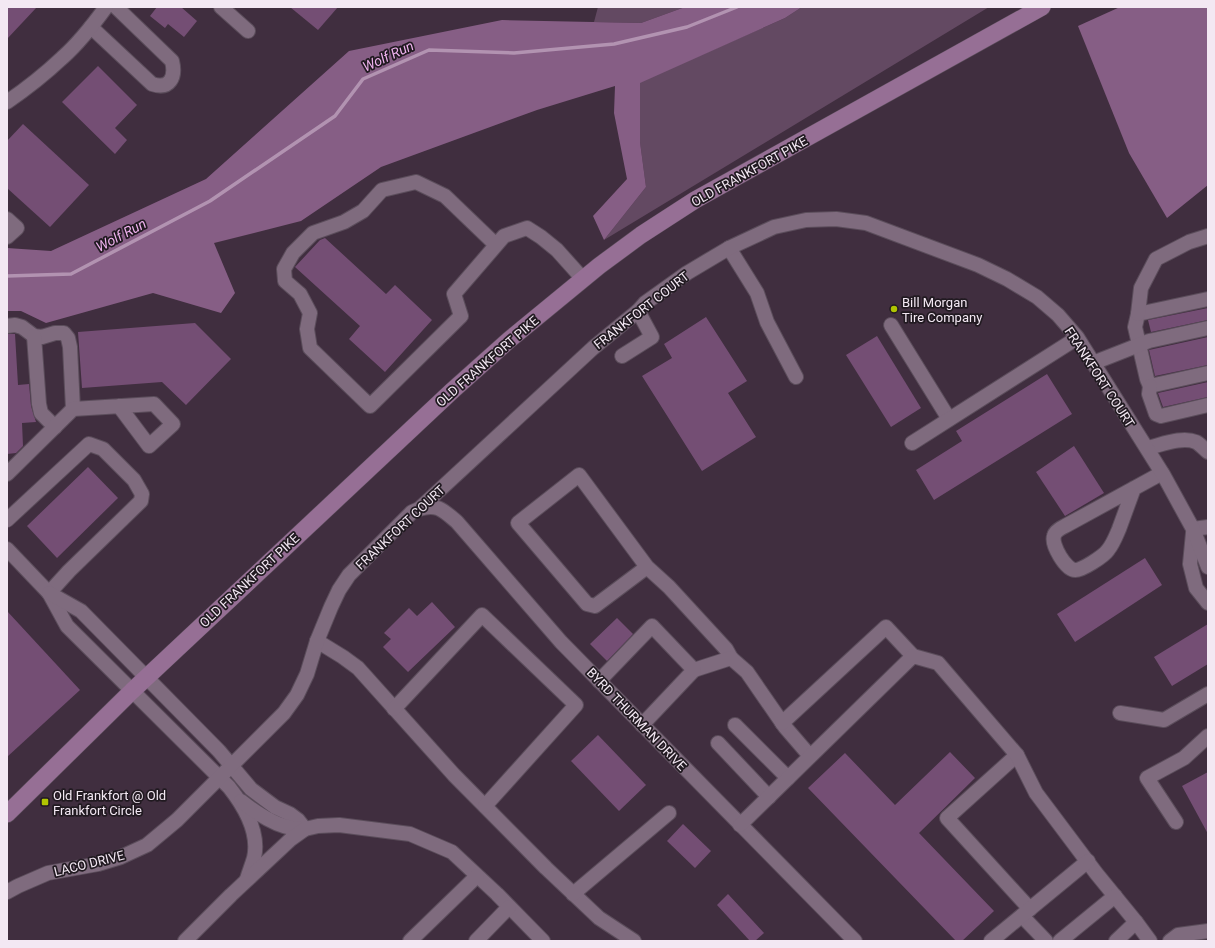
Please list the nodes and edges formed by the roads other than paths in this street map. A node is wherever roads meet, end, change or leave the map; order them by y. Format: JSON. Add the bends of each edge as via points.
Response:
{"nodes":[{"id":1,"x":106,"y":7,"type":"edge"},
{"id":2,"x":116,"y":7,"type":"edge"},
{"id":3,"x":221,"y":7,"type":"edge"},
{"id":4,"x":1042,"y":7,"type":"edge"},
{"id":5,"x":91,"y":27,"type":"junction"},
{"id":6,"x":248,"y":31,"type":"dead end"},
{"id":7,"x":7,"y":102,"type":"edge"},
{"id":8,"x":7,"y":219,"type":"edge"},
{"id":9,"x":1208,"y":236,"type":"edge"},
{"id":10,"x":7,"y":237,"type":"edge"},
{"id":11,"x":496,"y":245,"type":"junction"},
{"id":12,"x":729,"y":248,"type":"junction"},
{"id":13,"x":583,"y":279,"type":"junction"},
{"id":14,"x":1208,"y":299,"type":"edge"},
{"id":15,"x":638,"y":311,"type":"junction"},
{"id":16,"x":1138,"y":314,"type":"junction"},
{"id":17,"x":891,"y":325,"type":"dead end"},
{"id":18,"x":7,"y":326,"type":"edge"},
{"id":19,"x":1208,"y":328,"type":"edge"},
{"id":20,"x":34,"y":336,"type":"junction"},
{"id":21,"x":1077,"y":338,"type":"junction"},
{"id":22,"x":1139,"y":345,"type":"junction"},
{"id":23,"x":622,"y":356,"type":"dead end"},
{"id":24,"x":1093,"y":362,"type":"junction"},
{"id":25,"x":1208,"y":373,"type":"edge"},
{"id":26,"x":796,"y":377,"type":"dead end"},
{"id":27,"x":1150,"y":386,"type":"junction"},
{"id":28,"x":1208,"y":405,"type":"edge"},
{"id":29,"x":119,"y":406,"type":"dead end"},
{"id":30,"x":72,"y":409,"type":"junction"},
{"id":31,"x":949,"y":419,"type":"junction"},
{"id":32,"x":55,"y":426,"type":"junction"},
{"id":33,"x":912,"y":443,"type":"dead end"},
{"id":34,"x":1147,"y":448,"type":"junction"},
{"id":35,"x":1208,"y":452,"type":"edge"},
{"id":36,"x":1162,"y":473,"type":"junction"},
{"id":37,"x":7,"y":474,"type":"edge"},
{"id":38,"x":1134,"y":488,"type":"junction"},
{"id":39,"x":419,"y":509,"type":"junction"},
{"id":40,"x":7,"y":520,"type":"edge"},
{"id":41,"x":1208,"y":527,"type":"edge"},
{"id":42,"x":1193,"y":529,"type":"junction"},
{"id":43,"x":1208,"y":540,"type":"edge"},
{"id":44,"x":7,"y":550,"type":"edge"},
{"id":45,"x":647,"y":566,"type":"junction"},
{"id":46,"x":1208,"y":567,"type":"edge"},
{"id":47,"x":49,"y":593,"type":"junction"},
{"id":48,"x":1208,"y":603,"type":"edge"},
{"id":49,"x":317,"y":641,"type":"junction"},
{"id":50,"x":913,"y":656,"type":"junction"},
{"id":51,"x":731,"y":658,"type":"junction"},
{"id":52,"x":694,"y":670,"type":"junction"},
{"id":53,"x":146,"y":677,"type":"junction"},
{"id":54,"x":599,"y":681,"type":"junction"},
{"id":55,"x":132,"y":691,"type":"junction"},
{"id":56,"x":1208,"y":694,"type":"edge"},
{"id":57,"x":394,"y":708,"type":"junction"},
{"id":58,"x":1120,"y":713,"type":"dead end"},
{"id":59,"x":782,"y":723,"type":"junction"},
{"id":60,"x":642,"y":724,"type":"junction"},
{"id":61,"x":735,"y":725,"type":"dead end"},
{"id":62,"x":1208,"y":736,"type":"edge"},
{"id":63,"x":718,"y":743,"type":"dead end"},
{"id":64,"x":1016,"y":755,"type":"junction"},
{"id":65,"x":810,"y":756,"type":"junction"},
{"id":66,"x":232,"y":766,"type":"junction"},
{"id":67,"x":219,"y":778,"type":"junction"},
{"id":68,"x":788,"y":778,"type":"junction"},
{"id":69,"x":769,"y":797,"type":"junction"},
{"id":70,"x":238,"y":799,"type":"junction"},
{"id":71,"x":485,"y":806,"type":"junction"},
{"id":72,"x":669,"y":813,"type":"dead end"},
{"id":73,"x":7,"y":814,"type":"edge"},
{"id":74,"x":1176,"y":822,"type":"dead end"},
{"id":75,"x":740,"y":825,"type":"junction"},
{"id":76,"x":305,"y":829,"type":"junction"},
{"id":77,"x":1088,"y":862,"type":"junction"},
{"id":78,"x":477,"y":876,"type":"junction"},
{"id":79,"x":246,"y":881,"type":"junction"},
{"id":80,"x":7,"y":892,"type":"edge"},
{"id":81,"x":573,"y":894,"type":"junction"},
{"id":82,"x":1115,"y":896,"type":"junction"},
{"id":83,"x":509,"y":907,"type":"junction"},
{"id":84,"x":1026,"y":912,"type":"junction"},
{"id":85,"x":1136,"y":922,"type":"junction"},
{"id":86,"x":1208,"y":931,"type":"edge"},
{"id":87,"x":185,"y":941,"type":"edge"},
{"id":88,"x":410,"y":941,"type":"edge"},
{"id":89,"x":476,"y":941,"type":"edge"},
{"id":90,"x":543,"y":941,"type":"edge"},
{"id":91,"x":634,"y":941,"type":"edge"},
{"id":92,"x":855,"y":941,"type":"edge"},
{"id":93,"x":991,"y":941,"type":"edge"},
{"id":94,"x":1046,"y":941,"type":"edge"},
{"id":95,"x":1060,"y":941,"type":"edge"},
{"id":96,"x":1116,"y":941,"type":"edge"},
{"id":97,"x":1150,"y":941,"type":"edge"},
{"id":98,"x":1170,"y":941,"type":"edge"}],
"edges":[{"from":1,"to":5,"type":"street"},
{"from":2,"to":5,"type":"street","via":[[172,61],[174,70],[166,85],[159,87],[152,84]]},
{"from":3,"to":6,"type":"street"},
{"from":4,"to":13,"type":"main road","name":"OLD FRANKFORT PIKE","via":[[695,200],[641,235]]},
{"from":5,"to":7,"type":"street","via":[[63,58]]},
{"from":8,"to":10,"type":"street","via":[[17,228]]},
{"from":9,"to":16,"type":"street","via":[[1189,242],[1156,259],[1141,288]]},
{"from":11,"to":11,"type":"street","via":[[454,294],[462,316],[370,406],[310,348],[307,329],[310,313],[300,294],[285,281],[284,269],[293,253],[314,233],[344,222],[362,211],[382,190],[416,182],[445,196]]},
{"from":11,"to":13,"type":"street","via":[[504,236],[527,228],[557,250]]},
{"from":12,"to":15,"type":"street","name":"FRANKFORT COURT","via":[[687,273],[645,303]]},
{"from":12,"to":21,"type":"street","name":"FRANKFORT COURT","via":[[774,227],[806,220],[836,219],[866,223],[978,265],[1007,279],[1037,297],[1058,315]]},
{"from":12,"to":26,"type":"street","via":[[757,293],[767,322]]},
{"from":13,"to":53,"type":"main road","name":"OLD FRANKFORT PIKE","via":[[453,390]]},
{"from":14,"to":16,"type":"street"},
{"from":15,"to":23,"type":"street","via":[[652,337]]},
{"from":15,"to":39,"type":"street","name":"FRANKFORT COURT","via":[[593,348]]},
{"from":16,"to":22,"type":"street","via":[[1136,327]]},
{"from":17,"to":31,"type":"street"},
{"from":18,"to":20,"type":"street","via":[[22,327]]},
{"from":19,"to":22,"type":"street"},
{"from":20,"to":30,"type":"street","via":[[64,333],[68,338]]},
{"from":20,"to":32,"type":"street","via":[[41,413]]},
{"from":21,"to":24,"type":"street","name":"FRANKFORT COURT"},
{"from":21,"to":31,"type":"street"},
{"from":22,"to":24,"type":"street"},
{"from":22,"to":27,"type":"street"},
{"from":24,"to":34,"type":"street","name":"FRANKFORT COURT"},
{"from":25,"to":27,"type":"street"},
{"from":27,"to":28,"type":"street","via":[[1149,394],[1156,414],[1161,416]]},
{"from":29,"to":30,"type":"street"},
{"from":30,"to":32,"type":"street"},
{"from":31,"to":33,"type":"street"},
{"from":32,"to":37,"type":"street"},
{"from":34,"to":35,"type":"street","via":[[1189,440],[1198,443]]},
{"from":34,"to":36,"type":"street","name":"FRANKFORT COURT"},
{"from":36,"to":38,"type":"street"},
{"from":36,"to":42,"type":"street","name":"FRANKFORT COURT"},
{"from":38,"to":38,"type":"street","via":[[1057,531],[1054,543],[1069,568],[1082,569],[1108,551]]},
{"from":39,"to":49,"type":"street","name":"FRANKFORT COURT","via":[[412,512],[349,575],[339,590]]},
{"from":39,"to":54,"type":"street","name":"BYRD THURMAN DRIVE","via":[[427,506],[437,507],[457,522],[561,642]]},
{"from":40,"to":47,"type":"street","via":[[89,444],[103,449],[134,480],[142,494],[142,501]]},
{"from":41,"to":42,"type":"street"},
{"from":42,"to":43,"type":"street"},
{"from":42,"to":46,"type":"street","name":"FRANKFORT COURT"},
{"from":42,"to":48,"type":"street","via":[[1190,564],[1196,588]]},
{"from":44,"to":47,"type":"street"},
{"from":45,"to":45,"type":"street","via":[[595,606],[587,604],[518,523],[579,475]]},
{"from":45,"to":51,"type":"street","via":[[685,604],[726,649]]},
{"from":47,"to":53,"type":"street","via":[[81,611]]},
{"from":47,"to":55,"type":"street","via":[[67,626]]},
{"from":49,"to":57,"type":"street","via":[[358,668]]},
{"from":49,"to":66,"type":"street","name":"FRANKFORT COURT","via":[[298,695],[284,713]]},
{"from":50,"to":59,"type":"street","via":[[886,627]]},
{"from":50,"to":64,"type":"street","via":[[938,663]]},
{"from":50,"to":65,"type":"street"},
{"from":51,"to":52,"type":"street"},
{"from":51,"to":59,"type":"street","via":[[747,672]]},
{"from":52,"to":54,"type":"street","via":[[652,626]]},
{"from":52,"to":60,"type":"street"},
{"from":53,"to":55,"type":"main road","name":"OLD FRANKFORT PIKE"},
{"from":53,"to":66,"type":"street"},
{"from":54,"to":60,"type":"street","name":"BYRD THURMAN DRIVE"},
{"from":55,"to":67,"type":"street"},
{"from":55,"to":73,"type":"main road","name":"OLD FRANKFORT PIKE"},
{"from":56,"to":58,"type":"street","via":[[1164,720]]},
{"from":57,"to":71,"type":"street"},
{"from":57,"to":71,"type":"street","via":[[482,615],[576,705]]},
{"from":59,"to":65,"type":"street"},
{"from":60,"to":75,"type":"street","name":"BYRD THURMAN DRIVE"},
{"from":61,"to":68,"type":"street"},
{"from":62,"to":74,"type":"street","via":[[1184,758],[1147,778]]},
{"from":63,"to":69,"type":"street"},
{"from":64,"to":77,"type":"street","via":[[1036,793]]},
{"from":64,"to":84,"type":"street","via":[[947,818]]},
{"from":65,"to":68,"type":"street"},
{"from":66,"to":67,"type":"street","name":"FRANKFORT COURT"},
{"from":66,"to":76,"type":"street","via":[[251,789],[274,807],[290,814]]},
{"from":67,"to":70,"type":"street"},
{"from":67,"to":80,"type":"street","name":"LACO DRIVE","via":[[177,820],[147,845],[98,864],[48,873]]},
{"from":68,"to":69,"type":"street"},
{"from":69,"to":75,"type":"street"},
{"from":70,"to":76,"type":"street","via":[[277,824],[292,829]]},
{"from":70,"to":79,"type":"street","via":[[253,831],[254,857]]},
{"from":71,"to":81,"type":"street"},
{"from":72,"to":81,"type":"street"},
{"from":75,"to":92,"type":"street","name":"BYRD THURMAN DRIVE"},
{"from":76,"to":78,"type":"street","via":[[339,824],[410,834],[452,852]]},
{"from":76,"to":79,"type":"street"},
{"from":77,"to":82,"type":"street"},
{"from":77,"to":84,"type":"street"},
{"from":78,"to":83,"type":"street"},
{"from":78,"to":88,"type":"street"},
{"from":79,"to":87,"type":"street"},
{"from":81,"to":91,"type":"street","via":[[599,918]]},
{"from":82,"to":85,"type":"street"},
{"from":82,"to":95,"type":"street"},
{"from":83,"to":89,"type":"street"},
{"from":83,"to":90,"type":"street"},
{"from":84,"to":93,"type":"street"},
{"from":84,"to":94,"type":"street"},
{"from":85,"to":96,"type":"street"},
{"from":85,"to":97,"type":"street"},
{"from":86,"to":98,"type":"street","via":[[1178,935]]}]}
